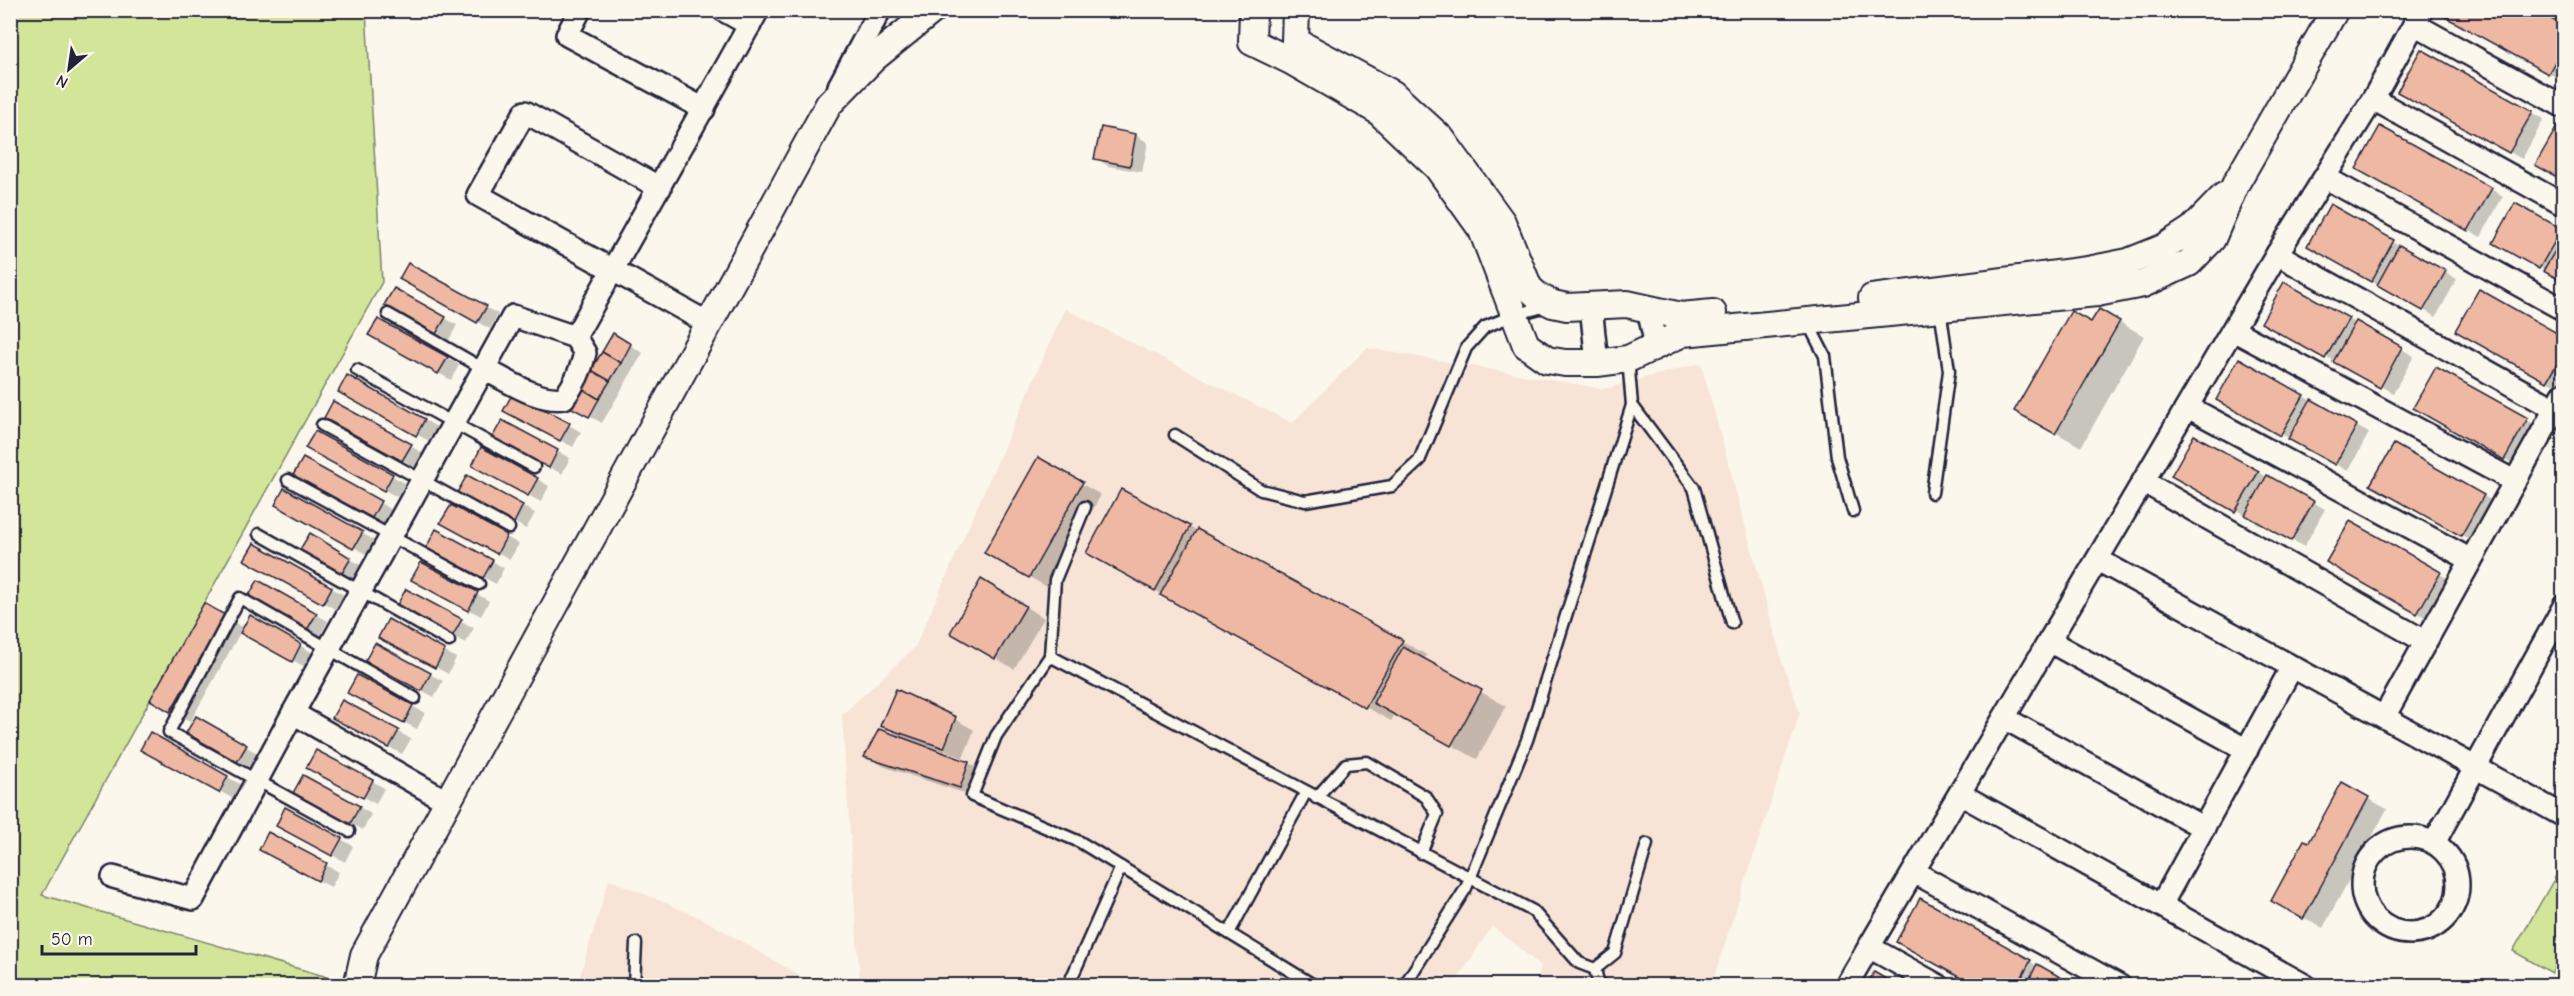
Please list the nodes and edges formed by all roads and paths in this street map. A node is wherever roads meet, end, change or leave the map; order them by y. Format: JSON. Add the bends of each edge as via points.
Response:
{"nodes":[{"id":1,"x":580,"y":10,"type":"edge"},
{"id":2,"x":723,"y":10,"type":"edge"},
{"id":3,"x":880,"y":10,"type":"edge"},
{"id":4,"x":933,"y":10,"type":"edge"},
{"id":5,"x":1253,"y":10,"type":"edge"},
{"id":6,"x":1296,"y":10,"type":"edge"},
{"id":7,"x":2335,"y":10,"type":"edge"},
{"id":8,"x":2418,"y":17,"type":"edge"},
{"id":9,"x":754,"y":18,"type":"edge"},
{"id":10,"x":2373,"y":99,"type":"junction"},
{"id":11,"x":829,"y":104,"type":"junction"},
{"id":12,"x":2564,"y":107,"type":"edge"},
{"id":13,"x":704,"y":109,"type":"junction"},
{"id":14,"x":2326,"y":178,"type":"junction"},
{"id":15,"x":660,"y":188,"type":"junction"},
{"id":16,"x":2564,"y":205,"type":"edge"},
{"id":17,"x":2277,"y":254,"type":"junction"},
{"id":18,"x":613,"y":271,"type":"junction"},
{"id":19,"x":1938,"y":299,"type":"junction"},
{"id":20,"x":1553,"y":304,"type":"junction"},
{"id":21,"x":1591,"y":306,"type":"junction"},
{"id":22,"x":1648,"y":309,"type":"junction"},
{"id":23,"x":2564,"y":310,"type":"edge"},
{"id":24,"x":388,"y":314,"type":"dead end"},
{"id":25,"x":1514,"y":315,"type":"junction"},
{"id":26,"x":1807,"y":321,"type":"junction"},
{"id":27,"x":708,"y":323,"type":"junction"},
{"id":28,"x":2232,"y":330,"type":"junction"},
{"id":29,"x":575,"y":337,"type":"junction"},
{"id":30,"x":1656,"y":346,"type":"junction"},
{"id":31,"x":1628,"y":359,"type":"junction"},
{"id":32,"x":1597,"y":363,"type":"junction"},
{"id":33,"x":484,"y":369,"type":"junction"},
{"id":34,"x":357,"y":370,"type":"dead end"},
{"id":35,"x":2559,"y":401,"type":"edge"},
{"id":36,"x":1632,"y":405,"type":"junction"},
{"id":37,"x":2188,"y":406,"type":"junction"},
{"id":38,"x":453,"y":424,"type":"junction"},
{"id":39,"x":322,"y":425,"type":"dead end"},
{"id":40,"x":1174,"y":435,"type":"dead end"},
{"id":41,"x":534,"y":467,"type":"dead end"},
{"id":42,"x":288,"y":480,"type":"dead end"},
{"id":43,"x":423,"y":480,"type":"junction"},
{"id":44,"x":2144,"y":482,"type":"junction"},
{"id":45,"x":2514,"y":482,"type":"junction"},
{"id":46,"x":1932,"y":493,"type":"dead end"},
{"id":47,"x":1085,"y":507,"type":"dead end"},
{"id":48,"x":1853,"y":511,"type":"dead end"},
{"id":49,"x":509,"y":528,"type":"dead end"},
{"id":50,"x":259,"y":534,"type":"dead end"},
{"id":51,"x":392,"y":536,"type":"junction"},
{"id":52,"x":2098,"y":560,"type":"junction"},
{"id":53,"x":2471,"y":560,"type":"junction"},
{"id":54,"x":479,"y":584,"type":"dead end"},
{"id":55,"x":360,"y":592,"type":"junction"},
{"id":56,"x":2564,"y":606,"type":"edge"},
{"id":57,"x":1732,"y":623,"type":"dead end"},
{"id":58,"x":448,"y":641,"type":"dead end"},
{"id":59,"x":2049,"y":641,"type":"junction"},
{"id":60,"x":2426,"y":642,"type":"junction"},
{"id":61,"x":329,"y":648,"type":"junction"},
{"id":62,"x":1050,"y":656,"type":"junction"},
{"id":63,"x":2292,"y":667,"type":"junction"},
{"id":64,"x":415,"y":698,"type":"dead end"},
{"id":65,"x":293,"y":713,"type":"junction"},
{"id":66,"x":2384,"y":717,"type":"junction"},
{"id":67,"x":2004,"y":718,"type":"junction"},
{"id":68,"x":2247,"y":750,"type":"junction"},
{"id":69,"x":2475,"y":767,"type":"junction"},
{"id":70,"x":257,"y":780,"type":"junction"},
{"id":71,"x":1306,"y":792,"type":"junction"},
{"id":72,"x":1960,"y":794,"type":"junction"},
{"id":73,"x":1316,"y":798,"type":"junction"},
{"id":74,"x":448,"y":802,"type":"junction"},
{"id":75,"x":2564,"y":816,"type":"edge"},
{"id":76,"x":2204,"y":828,"type":"junction"},
{"id":77,"x":349,"y":831,"type":"dead end"},
{"id":78,"x":2434,"y":843,"type":"junction"},
{"id":79,"x":1647,"y":844,"type":"dead end"},
{"id":80,"x":1420,"y":853,"type":"junction"},
{"id":81,"x":1121,"y":867,"type":"junction"},
{"id":82,"x":1914,"y":872,"type":"junction"},
{"id":83,"x":113,"y":877,"type":"dead end"},
{"id":84,"x":1470,"y":879,"type":"junction"},
{"id":85,"x":2161,"y":905,"type":"junction"},
{"id":86,"x":1229,"y":933,"type":"junction"},
{"id":87,"x":636,"y":943,"type":"dead end"},
{"id":88,"x":1869,"y":947,"type":"junction"},
{"id":89,"x":1595,"y":969,"type":"junction"},
{"id":90,"x":357,"y":986,"type":"edge"},
{"id":91,"x":634,"y":986,"type":"edge"},
{"id":92,"x":1068,"y":986,"type":"edge"},
{"id":93,"x":1315,"y":986,"type":"edge"},
{"id":94,"x":1404,"y":986,"type":"edge"},
{"id":95,"x":1599,"y":986,"type":"edge"},
{"id":96,"x":1846,"y":986,"type":"edge"},
{"id":97,"x":1939,"y":986,"type":"edge"},
{"id":98,"x":2120,"y":986,"type":"edge"},
{"id":99,"x":2306,"y":986,"type":"edge"}],
"edges":[{"from":1,"to":13,"type":"street","via":[[567,35]]},
{"from":2,"to":9,"type":"street"},
{"from":3,"to":11,"type":"street"},
{"from":4,"to":11,"type":"street","via":[[874,58]]},
{"from":5,"to":25,"type":"street","via":[[1252,42],[1378,111],[1437,167],[1482,230]]},
{"from":6,"to":20,"type":"street","via":[[1295,41],[1394,94],[1441,138],[1502,222],[1529,288]]},
{"from":7,"to":19,"type":"street","via":[[2235,185],[2192,229],[2163,248],[2128,262]]},
{"from":8,"to":10,"type":"street"},
{"from":8,"to":12,"type":"street"},
{"from":9,"to":13,"type":"street"},
{"from":10,"to":14,"type":"street"},
{"from":10,"to":16,"type":"street"},
{"from":11,"to":27,"type":"street"},
{"from":13,"to":15,"type":"street"},
{"from":14,"to":17,"type":"street"},
{"from":14,"to":23,"type":"street"},
{"from":15,"to":18,"type":"street"},
{"from":15,"to":18,"type":"street","via":[[525,112],[478,195]]},
{"from":17,"to":28,"type":"street"},
{"from":17,"to":35,"type":"street"},
{"from":18,"to":27,"type":"street"},
{"from":18,"to":29,"type":"street"},
{"from":19,"to":22,"type":"street","via":[[1681,316]]},
{"from":19,"to":26,"type":"street"},
{"from":19,"to":46,"type":"lane","via":[[1949,371]]},
{"from":20,"to":21,"type":"street"},
{"from":20,"to":25,"type":"lane"},
{"from":21,"to":22,"type":"street","via":[[1627,304]]},
{"from":21,"to":32,"type":"street"},
{"from":22,"to":30,"type":"street"},
{"from":24,"to":33,"type":"lane"},
{"from":25,"to":32,"type":"street","via":[[1527,345],[1547,360]]},
{"from":25,"to":40,"type":"lane","via":[[1485,327],[1466,348],[1419,461],[1392,486],[1305,501],[1261,490]]},
{"from":26,"to":30,"type":"street","via":[[1683,333]]},
{"from":26,"to":48,"type":"lane","via":[[1825,356],[1837,457]]},
{"from":27,"to":74,"type":"street"},
{"from":28,"to":37,"type":"street"},
{"from":28,"to":45,"type":"street"},
{"from":29,"to":33,"type":"street","via":[[513,316]]},
{"from":29,"to":33,"type":"street","via":[[585,353],[581,371],[564,398],[534,393]]},
{"from":30,"to":31,"type":"street"},
{"from":31,"to":32,"type":"street"},
{"from":31,"to":36,"type":"lane"},
{"from":33,"to":38,"type":"street"},
{"from":34,"to":38,"type":"lane"},
{"from":35,"to":45,"type":"street"},
{"from":36,"to":57,"type":"lane","via":[[1694,488]]},
{"from":36,"to":84,"type":"lane","via":[[1527,740]]},
{"from":37,"to":44,"type":"street"},
{"from":37,"to":53,"type":"street"},
{"from":38,"to":41,"type":"lane"},
{"from":38,"to":43,"type":"street"},
{"from":39,"to":43,"type":"lane"},
{"from":42,"to":51,"type":"lane"},
{"from":43,"to":49,"type":"lane"},
{"from":43,"to":51,"type":"street"},
{"from":44,"to":52,"type":"street"},
{"from":44,"to":60,"type":"street"},
{"from":45,"to":53,"type":"street"},
{"from":47,"to":62,"type":"lane","via":[[1055,580]]},
{"from":50,"to":55,"type":"lane"},
{"from":51,"to":54,"type":"lane"},
{"from":51,"to":55,"type":"street"},
{"from":52,"to":59,"type":"street"},
{"from":52,"to":63,"type":"street"},
{"from":53,"to":60,"type":"street"},
{"from":55,"to":58,"type":"lane"},
{"from":55,"to":61,"type":"street"},
{"from":56,"to":69,"type":"street"},
{"from":59,"to":67,"type":"street"},
{"from":59,"to":68,"type":"street"},
{"from":60,"to":66,"type":"street"},
{"from":61,"to":64,"type":"lane"},
{"from":61,"to":65,"type":"street"},
{"from":61,"to":70,"type":"lane","via":[[240,598],[169,732]]},
{"from":62,"to":71,"type":"lane"},
{"from":62,"to":81,"type":"lane","via":[[996,736],[972,796],[1080,842]]},
{"from":63,"to":66,"type":"street"},
{"from":63,"to":68,"type":"street"},
{"from":65,"to":70,"type":"street"},
{"from":65,"to":74,"type":"street"},
{"from":66,"to":69,"type":"street"},
{"from":67,"to":72,"type":"street"},
{"from":67,"to":76,"type":"street"},
{"from":68,"to":76,"type":"street"},
{"from":69,"to":75,"type":"street"},
{"from":69,"to":78,"type":"street"},
{"from":70,"to":77,"type":"lane"},
{"from":70,"to":83,"type":"street","via":[[193,899]]},
{"from":71,"to":73,"type":"lane"},
{"from":71,"to":86,"type":"lane"},
{"from":72,"to":82,"type":"street"},
{"from":72,"to":85,"type":"street"},
{"from":73,"to":80,"type":"lane"},
{"from":73,"to":80,"type":"lane","via":[[1346,764],[1367,762],[1426,797],[1434,807],[1437,814]]},
{"from":74,"to":90,"type":"street","via":[[364,955]]},
{"from":76,"to":85,"type":"street"},
{"from":78,"to":78,"type":"street","via":[[2397,838],[2380,848],[2368,862],[2362,886],[2364,898],[2377,920],[2387,927],[2424,932],[2436,926],[2453,908],[2457,872],[2448,855]]},
{"from":79,"to":89,"type":"lane","via":[[1615,953]]},
{"from":80,"to":84,"type":"lane"},
{"from":81,"to":86,"type":"lane"},
{"from":81,"to":92,"type":"lane"},
{"from":82,"to":88,"type":"street"},
{"from":82,"to":98,"type":"street"},
{"from":84,"to":89,"type":"lane","via":[[1533,911],[1579,963]]},
{"from":84,"to":94,"type":"lane"},
{"from":85,"to":99,"type":"street"},
{"from":86,"to":93,"type":"lane"},
{"from":87,"to":91,"type":"lane"},
{"from":88,"to":96,"type":"street"},
{"from":88,"to":97,"type":"street"},
{"from":89,"to":95,"type":"lane"}]}
